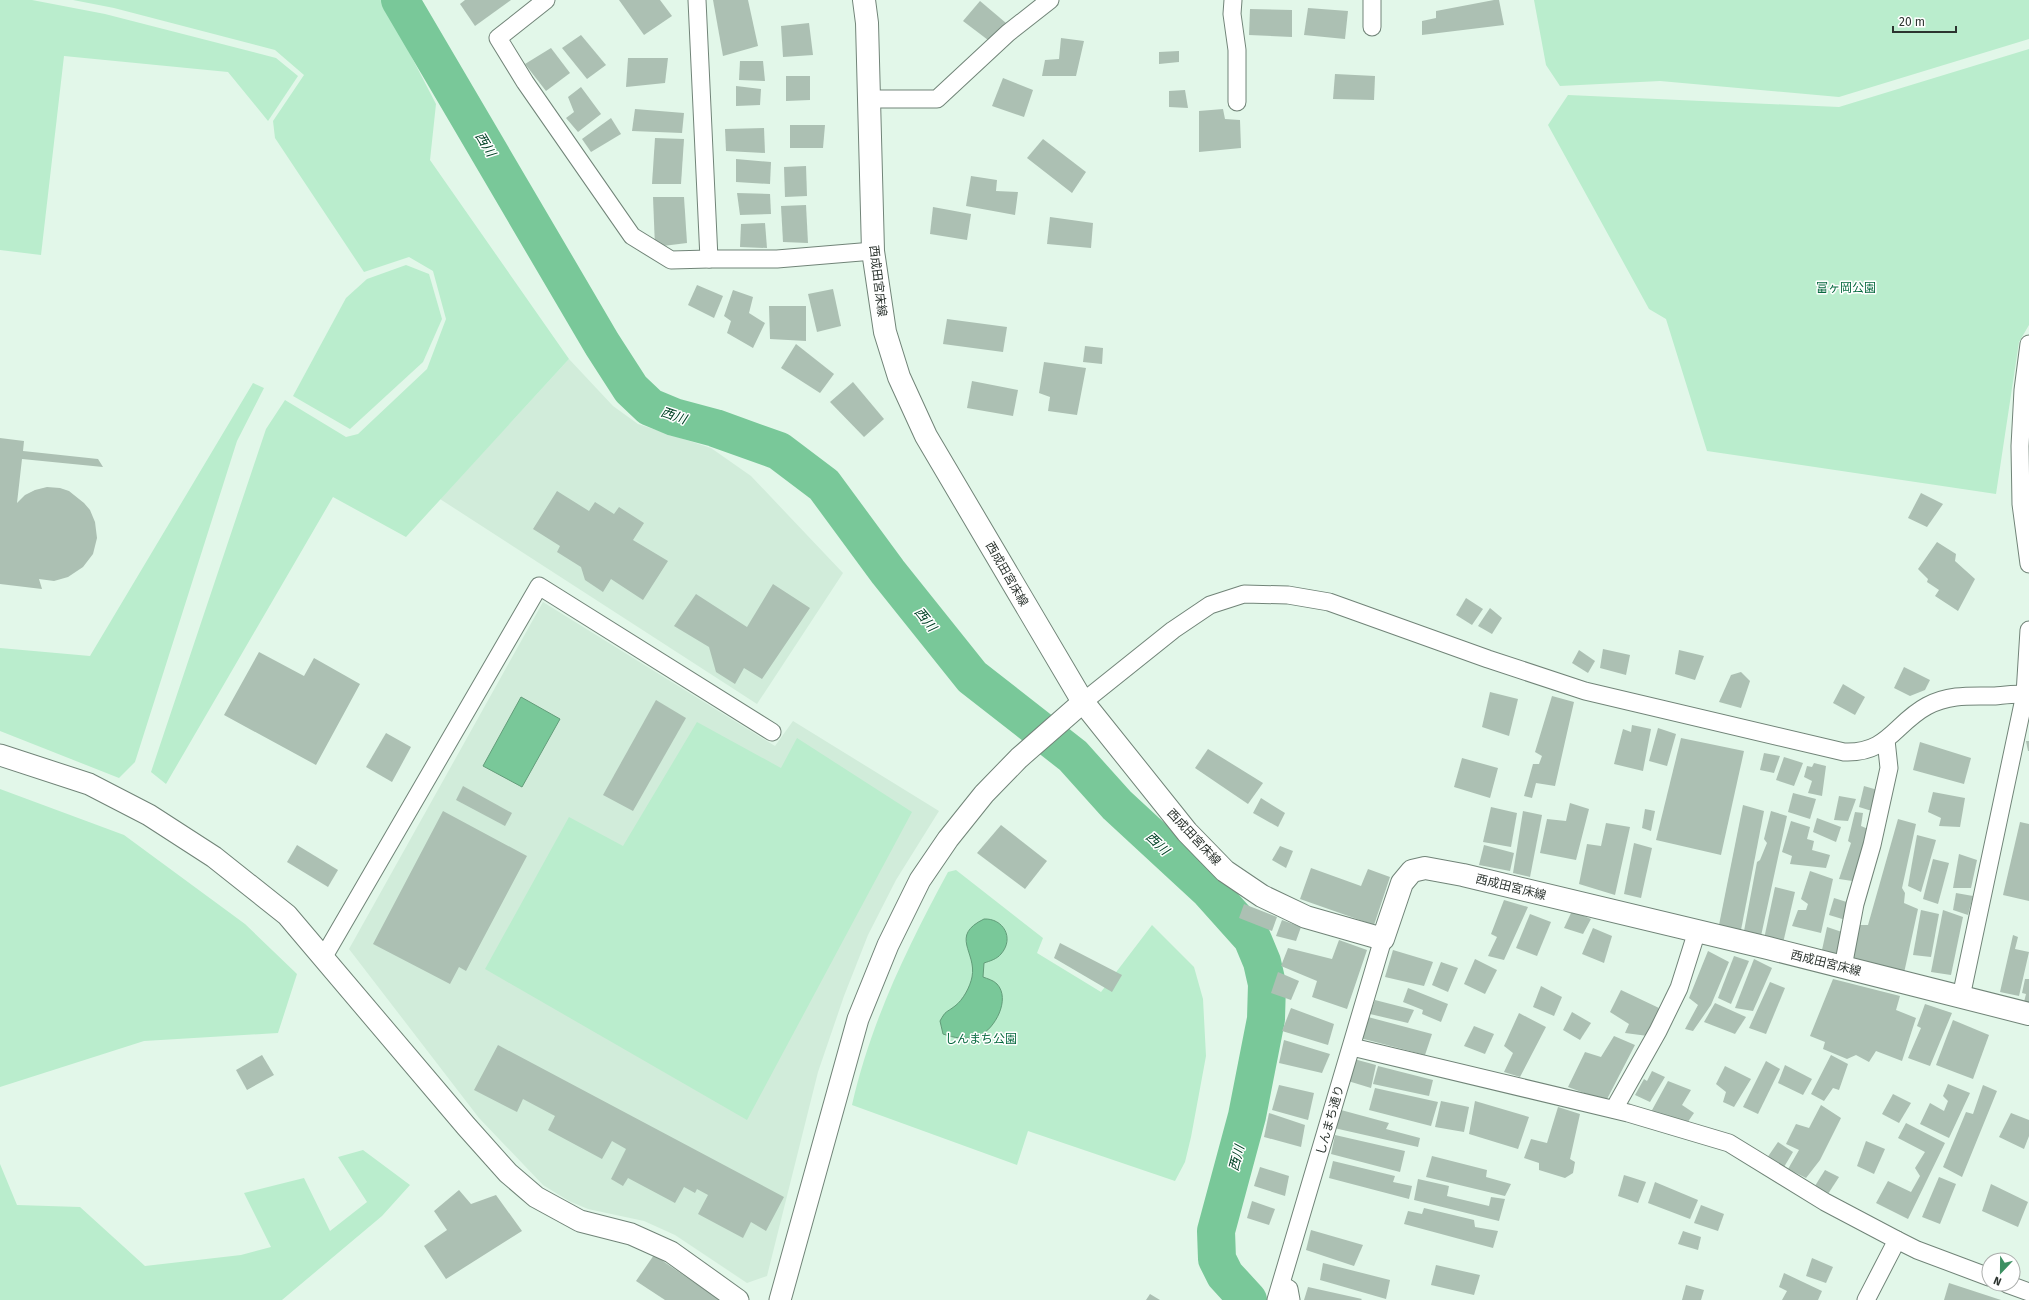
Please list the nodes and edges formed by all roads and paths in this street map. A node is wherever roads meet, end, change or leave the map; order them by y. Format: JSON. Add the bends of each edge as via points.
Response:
{"nodes":[{"id":1,"x":546,"y":0,"type":"edge"},
{"id":2,"x":697,"y":0,"type":"edge"},
{"id":3,"x":864,"y":0,"type":"edge"},
{"id":4,"x":1050,"y":0,"type":"edge"},
{"id":5,"x":1233,"y":0,"type":"edge"},
{"id":6,"x":1372,"y":0,"type":"edge"},
{"id":7,"x":1372,"y":27,"type":"dead end"},
{"id":8,"x":869,"y":99,"type":"junction"},
{"id":9,"x":1237,"y":102,"type":"dead end"},
{"id":10,"x":873,"y":251,"type":"junction"},
{"id":11,"x":709,"y":259,"type":"junction"},
{"id":12,"x":2029,"y":344,"type":"edge"},
{"id":13,"x":2029,"y":564,"type":"edge"},
{"id":14,"x":2029,"y":630,"type":"edge"},
{"id":15,"x":2027,"y":694,"type":"edge"},
{"id":16,"x":1082,"y":702,"type":"junction"},
{"id":17,"x":772,"y":732,"type":"dead end"},
{"id":18,"x":1886,"y":740,"type":"junction"},
{"id":19,"x":0,"y":755,"type":"edge"},
{"id":20,"x":1697,"y":931,"type":"junction"},
{"id":21,"x":1383,"y":939,"type":"junction"},
{"id":22,"x":323,"y":958,"type":"junction"},
{"id":23,"x":1843,"y":967,"type":"junction"},
{"id":24,"x":1961,"y":997,"type":"junction"},
{"id":25,"x":2029,"y":1014,"type":"edge"},
{"id":26,"x":1352,"y":1047,"type":"junction"},
{"id":27,"x":1614,"y":1109,"type":"junction"},
{"id":28,"x":1897,"y":1240,"type":"junction"},
{"id":29,"x":1981,"y":1274,"type":"edge"},
{"id":30,"x":1279,"y":1292,"type":"edge"},
{"id":31,"x":738,"y":1300,"type":"edge"},
{"id":32,"x":780,"y":1300,"type":"edge"},
{"id":33,"x":1291,"y":1300,"type":"edge"},
{"id":34,"x":1866,"y":1300,"type":"edge"}],
"edges":[{"from":1,"to":11,"type":"street","via":[[498,38],[525,82],[632,236],[672,260]]},
{"from":2,"to":11,"type":"street"},
{"from":3,"to":8,"type":"main road","name":"西成田宮床線"},
{"from":4,"to":8,"type":"street","via":[[1008,33],[937,99]]},
{"from":5,"to":9,"type":"street","via":[[1232,14],[1237,50]]},
{"from":6,"to":7,"type":"street"},
{"from":8,"to":10,"type":"main road","name":"西成田宮床線"},
{"from":10,"to":11,"type":"street","via":[[777,259]]},
{"from":10,"to":16,"type":"main road","name":"西成田宮床線","via":[[885,332],[899,377],[926,436]]},
{"from":12,"to":13,"type":"street","via":[[2020,446],[2021,504]]},
{"from":14,"to":15,"type":"street"},
{"from":15,"to":18,"type":"street","via":[[1941,699],[1925,706]]},
{"from":15,"to":24,"type":"street"},
{"from":16,"to":18,"type":"street","via":[[1173,630],[1210,605],[1244,594],[1288,595],[1329,602],[1488,660],[1585,691],[1670,712],[1844,752],[1867,750]]},
{"from":16,"to":21,"type":"main road","name":"西成田宮床線","via":[[1187,832],[1225,871],[1262,896],[1306,917]]},
{"from":16,"to":32,"type":"street","via":[[1019,758],[984,794],[948,839],[920,880],[888,945],[858,1019]]},
{"from":17,"to":22,"type":"street","via":[[539,586]]},
{"from":18,"to":23,"type":"street","via":[[1889,768],[1872,845],[1855,904]]},
{"from":19,"to":22,"type":"street","via":[[88,784],[149,815],[214,857],[287,915]]},
{"from":20,"to":21,"type":"main road","name":"西成田宮床線","via":[[1425,868],[1412,871],[1402,883]]},
{"from":20,"to":23,"type":"main road","name":"西成田宮床線"},
{"from":20,"to":27,"type":"street","via":[[1679,988]]},
{"from":21,"to":26,"type":"street","name":"しんまち通り"},
{"from":22,"to":31,"type":"street","via":[[466,1126],[508,1172],[536,1197],[580,1221],[631,1234],[671,1252]]},
{"from":23,"to":24,"type":"main road","name":"西成田宮床線"},
{"from":24,"to":25,"type":"main road","name":"西成田宮床線"},
{"from":26,"to":27,"type":"street"},
{"from":26,"to":30,"type":"street","name":"しんまち通り"},
{"from":27,"to":28,"type":"street","via":[[1730,1143],[1825,1202]]},
{"from":28,"to":29,"type":"street"},
{"from":28,"to":34,"type":"street"},
{"from":30,"to":33,"type":"street","via":[[1289,1289]]}]}
